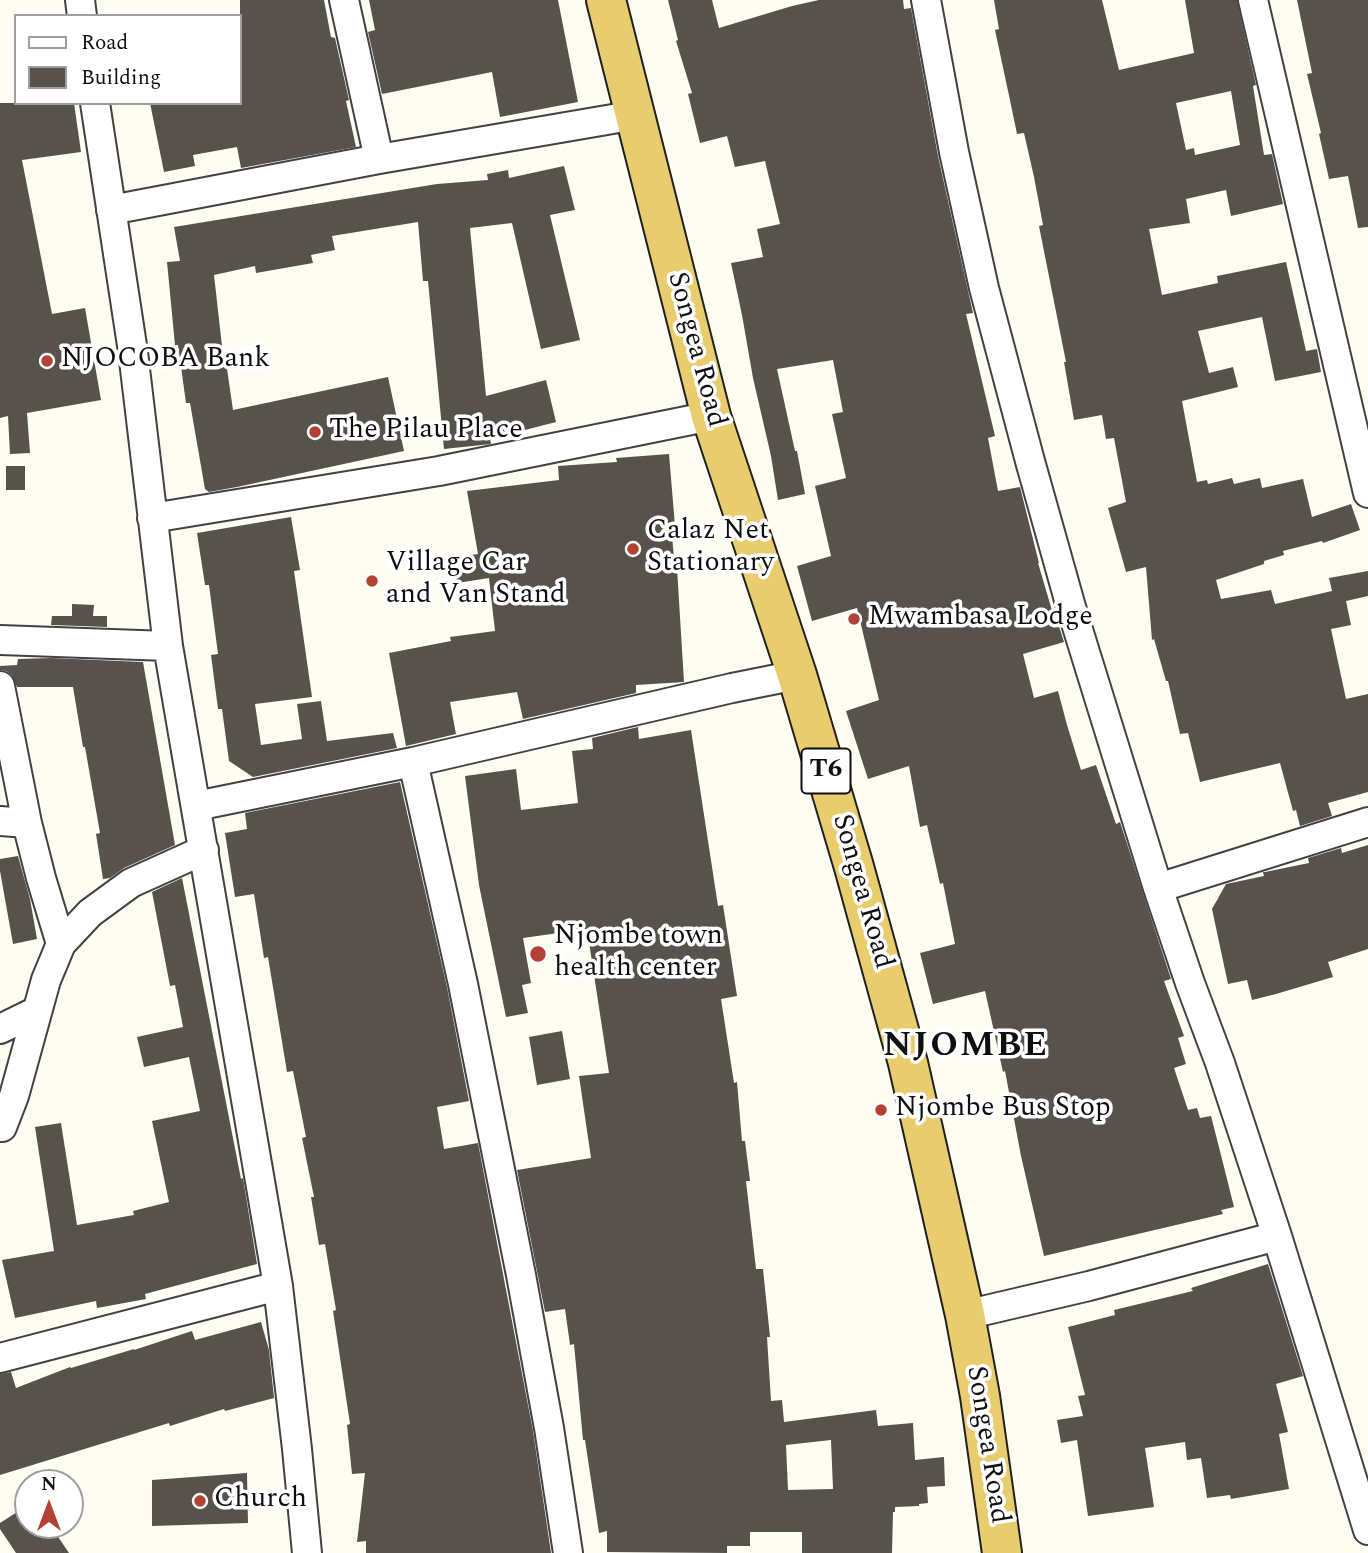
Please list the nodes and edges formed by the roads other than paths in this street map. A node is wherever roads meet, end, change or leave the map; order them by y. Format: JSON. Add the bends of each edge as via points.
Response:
{"nodes":[{"id":1,"x":345,"y":0,"type":"edge"},
{"id":2,"x":606,"y":0,"type":"edge"},
{"id":3,"x":926,"y":0,"type":"edge"},
{"id":4,"x":1253,"y":0,"type":"edge"},
{"id":5,"x":95,"y":105,"type":"edge"},
{"id":6,"x":636,"y":115,"type":"junction"},
{"id":7,"x":379,"y":159,"type":"junction"},
{"id":8,"x":111,"y":210,"type":"junction"},
{"id":9,"x":711,"y":416,"type":"junction"},
{"id":10,"x":1368,"y":493,"type":"edge"},
{"id":11,"x":152,"y":518,"type":"junction"},
{"id":12,"x":0,"y":640,"type":"edge"},
{"id":13,"x":168,"y":646,"type":"junction"},
{"id":14,"x":797,"y":676,"type":"junction"},
{"id":15,"x":0,"y":687,"type":"edge"},
{"id":16,"x":413,"y":762,"type":"junction"},
{"id":17,"x":196,"y":806,"type":"junction"},
{"id":18,"x":14,"y":822,"type":"edge"},
{"id":19,"x":1368,"y":822,"type":"edge"},
{"id":20,"x":204,"y":850,"type":"junction"},
{"id":21,"x":1158,"y":888,"type":"junction"},
{"id":22,"x":61,"y":944,"type":"junction"},
{"id":23,"x":37,"y":1011,"type":"junction"},
{"id":24,"x":0,"y":1029,"type":"edge"},
{"id":25,"x":2,"y":1127,"type":"dead end"},
{"id":26,"x":1277,"y":1236,"type":"junction"},
{"id":27,"x":278,"y":1286,"type":"junction"},
{"id":28,"x":965,"y":1315,"type":"junction"},
{"id":29,"x":0,"y":1358,"type":"edge"},
{"id":30,"x":1368,"y":1530,"type":"edge"},
{"id":31,"x":307,"y":1553,"type":"edge"},
{"id":32,"x":568,"y":1553,"type":"edge"},
{"id":33,"x":1002,"y":1553,"type":"edge"}],
"edges":[{"from":1,"to":7,"type":"street"},
{"from":2,"to":6,"type":"highway","name":"Songea Road","number":"T6"},
{"from":3,"to":21,"type":"street","via":[[984,288],[1071,607]]},
{"from":4,"to":10,"type":"street"},
{"from":5,"to":8,"type":"street"},
{"from":6,"to":7,"type":"street"},
{"from":6,"to":9,"type":"highway","name":"Songea Road","number":"T6"},
{"from":7,"to":8,"type":"street"},
{"from":8,"to":11,"type":"street"},
{"from":9,"to":11,"type":"street","via":[[439,471]]},
{"from":9,"to":14,"type":"highway","name":"Songea Road","number":"T6"},
{"from":11,"to":13,"type":"street"},
{"from":12,"to":13,"type":"street"},
{"from":13,"to":17,"type":"street"},
{"from":14,"to":16,"type":"street"},
{"from":14,"to":28,"type":"highway","name":"Songea Road","number":"T6","via":[[908,1063]]},
{"from":15,"to":18,"type":"street"},
{"from":16,"to":17,"type":"street"},
{"from":16,"to":32,"type":"street","via":[[521,1275]]},
{"from":17,"to":20,"type":"street"},
{"from":18,"to":22,"type":"street","via":[[41,878]]},
{"from":19,"to":21,"type":"street"},
{"from":20,"to":22,"type":"street","via":[[131,883],[89,913]]},
{"from":20,"to":27,"type":"street"},
{"from":21,"to":26,"type":"street"},
{"from":22,"to":23,"type":"street"},
{"from":23,"to":24,"type":"street"},
{"from":23,"to":25,"type":"street"},
{"from":26,"to":28,"type":"street"},
{"from":26,"to":30,"type":"street"},
{"from":27,"to":29,"type":"street"},
{"from":27,"to":31,"type":"street"},
{"from":28,"to":33,"type":"highway","name":"Songea Road","number":"T6"}]}
